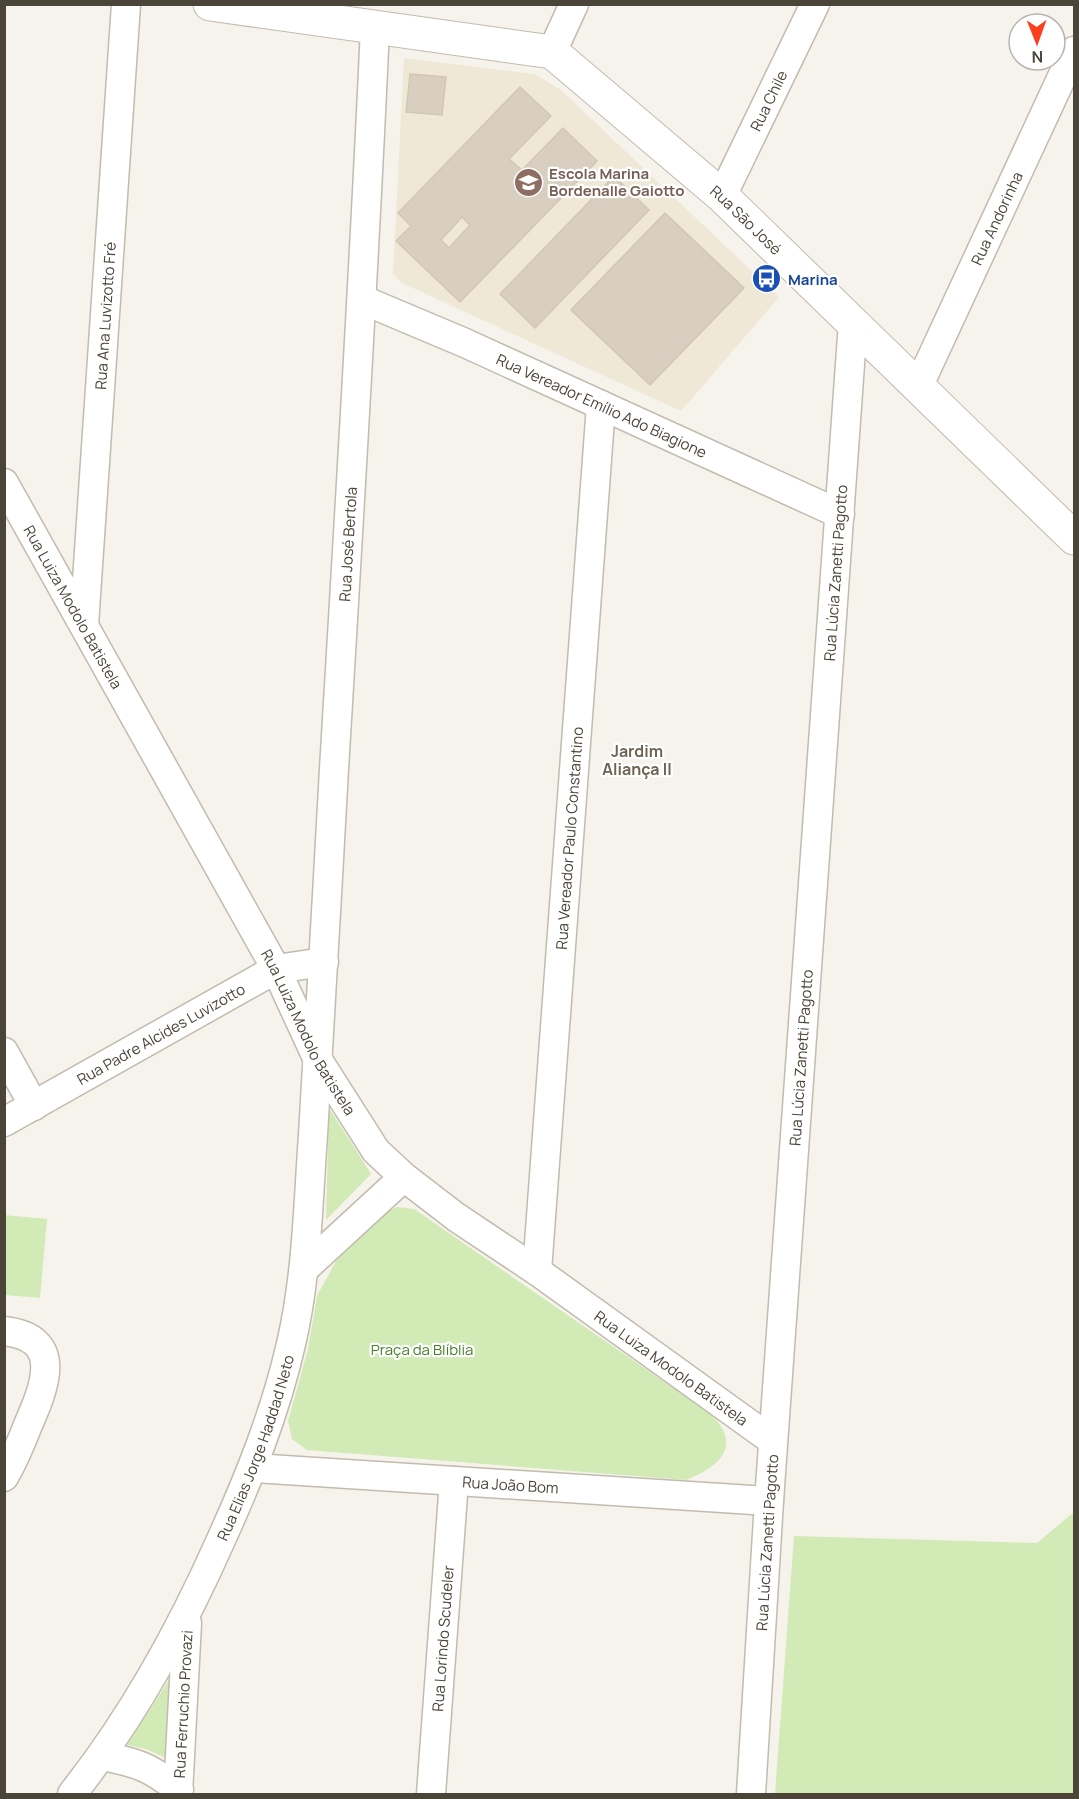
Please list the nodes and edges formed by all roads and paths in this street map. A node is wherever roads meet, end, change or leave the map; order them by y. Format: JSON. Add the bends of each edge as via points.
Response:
{"nodes":[{"id":1,"x":126,"y":4,"type":"edge"},
{"id":2,"x":210,"y":4,"type":"edge"},
{"id":3,"x":574,"y":4,"type":"edge"},
{"id":4,"x":815,"y":4,"type":"edge"},
{"id":5,"x":330,"y":13,"type":"edge"},
{"id":6,"x":375,"y":27,"type":"junction"},
{"id":7,"x":1074,"y":51,"type":"edge"},
{"id":8,"x":552,"y":52,"type":"junction"},
{"id":9,"x":722,"y":196,"type":"junction"},
{"id":10,"x":363,"y":300,"type":"junction"},
{"id":11,"x":853,"y":322,"type":"junction"},
{"id":12,"x":919,"y":385,"type":"junction"},
{"id":13,"x":601,"y":405,"type":"junction"},
{"id":14,"x":4,"y":483,"type":"edge"},
{"id":15,"x":840,"y":514,"type":"junction"},
{"id":16,"x":1074,"y":538,"type":"edge"},
{"id":17,"x":84,"y":625,"type":"junction"},
{"id":18,"x":324,"y":962,"type":"junction"},
{"id":19,"x":276,"y":969,"type":"junction"},
{"id":20,"x":4,"y":1052,"type":"edge"},
{"id":21,"x":318,"y":1060,"type":"junction"},
{"id":22,"x":34,"y":1106,"type":"junction"},
{"id":23,"x":4,"y":1122,"type":"edge"},
{"id":24,"x":404,"y":1177,"type":"junction"},
{"id":25,"x":304,"y":1269,"type":"junction"},
{"id":26,"x":537,"y":1271,"type":"junction"},
{"id":27,"x":4,"y":1331,"type":"edge"},
{"id":28,"x":773,"y":1441,"type":"junction"},
{"id":29,"x":253,"y":1468,"type":"junction"},
{"id":30,"x":4,"y":1477,"type":"edge"},
{"id":31,"x":454,"y":1481,"type":"junction"},
{"id":32,"x":769,"y":1501,"type":"junction"},
{"id":33,"x":188,"y":1615,"type":"junction"},
{"id":34,"x":103,"y":1756,"type":"junction"},
{"id":35,"x":178,"y":1792,"type":"edge"},
{"id":36,"x":72,"y":1794,"type":"edge"},
{"id":37,"x":431,"y":1794,"type":"edge"},
{"id":38,"x":751,"y":1794,"type":"edge"}],
"edges":[{"from":1,"to":17,"type":"street","name":"Rua Ana Luvizotto Fré"},
{"from":2,"to":5,"type":"street"},
{"from":3,"to":8,"type":"street"},
{"from":4,"to":9,"type":"street","name":"Rua Chile"},
{"from":5,"to":6,"type":"street"},
{"from":6,"to":8,"type":"street"},
{"from":6,"to":10,"type":"street","name":"Rua José Bertola"},
{"from":7,"to":12,"type":"street","name":"Rua Andorinha"},
{"from":8,"to":9,"type":"street","name":"Rua São José"},
{"from":9,"to":11,"type":"street","name":"Rua São José"},
{"from":10,"to":13,"type":"street","name":"Rua Vereador Emílio Ado Biagione"},
{"from":10,"to":18,"type":"street","name":"Rua José Bertola"},
{"from":11,"to":12,"type":"street","name":"Rua São José"},
{"from":11,"to":15,"type":"street","name":"Rua Lúcia Zanetti Pagotto"},
{"from":12,"to":16,"type":"street","name":"Rua São José"},
{"from":13,"to":15,"type":"street","name":"Rua Vereador Emílio Ado Biagione"},
{"from":13,"to":26,"type":"street","name":"Rua Vereador Paulo Constantino"},
{"from":14,"to":17,"type":"street","name":"Rua Luiza Modolo Batistela"},
{"from":15,"to":28,"type":"street","name":"Rua Lúcia Zanetti Pagotto"},
{"from":17,"to":19,"type":"street","name":"Rua Luiza Modolo Batistela"},
{"from":18,"to":19,"type":"street","name":"Rua Padre Alcides Luvizotto"},
{"from":18,"to":21,"type":"street","name":"Rua José Bertola"},
{"from":19,"to":21,"type":"street","name":"Rua Luiza Modolo Batistela"},
{"from":19,"to":22,"type":"street","name":"Rua Padre Alcides Luvizotto"},
{"from":20,"to":22,"type":"street"},
{"from":21,"to":24,"type":"street","name":"Rua Luiza Modolo Batistela","via":[[376,1151]]},
{"from":21,"to":25,"type":"street","name":"Rua Elias Jorge Haddad Neto"},
{"from":22,"to":23,"type":"street","name":"Rua Padre Alcides Luvizotto"},
{"from":24,"to":25,"type":"street"},
{"from":24,"to":26,"type":"street","name":"Rua Luiza Modolo Batistela"},
{"from":25,"to":29,"type":"street","name":"Rua Elias Jorge Haddad Neto","via":[[292,1341],[275,1407]]},
{"from":26,"to":28,"type":"street","name":"Rua Luiza Modolo Batistela"},
{"from":27,"to":30,"type":"street","via":[[25,1333],[41,1349],[46,1367],[41,1395]]},
{"from":28,"to":32,"type":"street","name":"Rua Lúcia Zanetti Pagotto"},
{"from":29,"to":31,"type":"street","name":"Rua João Bom"},
{"from":29,"to":33,"type":"street","name":"Rua Elias Jorge Haddad Neto"},
{"from":31,"to":32,"type":"street","name":"Rua João Bom"},
{"from":31,"to":37,"type":"street","name":"Rua Lorindo Scudeler"},
{"from":32,"to":38,"type":"street","name":"Rua Lúcia Zanetti Pagotto"},
{"from":33,"to":34,"type":"street","name":"Rua Elias Jorge Haddad Neto"},
{"from":33,"to":35,"type":"street","name":"Rua Ferruchio Provazi"},
{"from":34,"to":35,"type":"street","via":[[155,1770]]},
{"from":34,"to":36,"type":"street","name":"Rua Elias Jorge Haddad Neto"}]}
